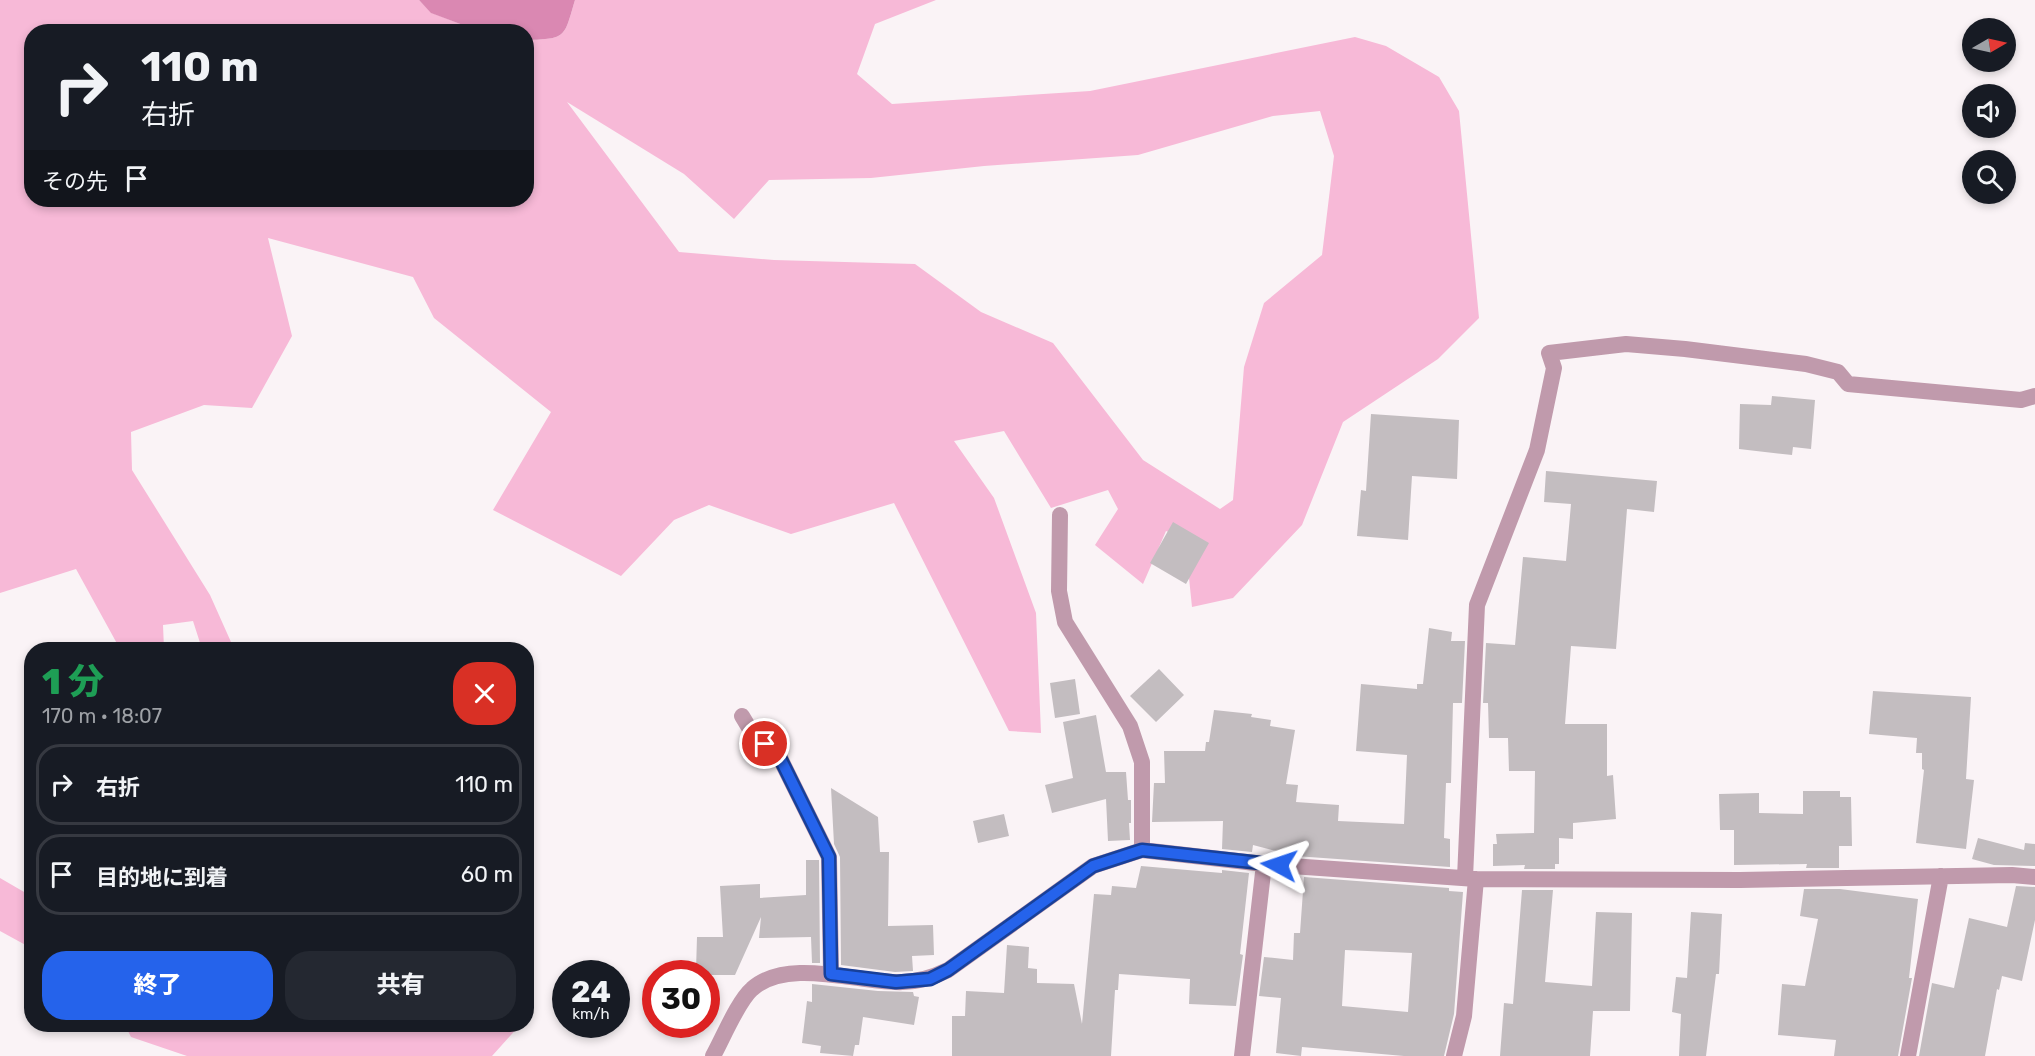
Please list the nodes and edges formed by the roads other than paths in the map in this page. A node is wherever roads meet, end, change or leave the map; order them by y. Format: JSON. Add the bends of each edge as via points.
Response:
{"nodes":[{"id":1,"x":2035,"y":396,"type":"edge"},
{"id":2,"x":1060,"y":515,"type":"dead end"},
{"id":3,"x":742,"y":716,"type":"dead end"},
{"id":4,"x":1142,"y":850,"type":"junction"},
{"id":5,"x":1264,"y":864,"type":"junction"},
{"id":6,"x":1941,"y":876,"type":"junction"},
{"id":7,"x":2035,"y":877,"type":"edge"},
{"id":8,"x":1471,"y":878,"type":"junction"},
{"id":9,"x":831,"y":974,"type":"junction"},
{"id":10,"x":713,"y":1056,"type":"edge"},
{"id":11,"x":1242,"y":1056,"type":"edge"},
{"id":12,"x":1454,"y":1056,"type":"edge"},
{"id":13,"x":1908,"y":1056,"type":"edge"}],
"edges":[{"from":1,"to":8,"type":"street","via":[[2021,400],[1848,384],[1838,372],[1806,364],[1673,348],[1626,344],[1549,353],[1554,368],[1537,450],[1477,605]]},
{"from":2,"to":4,"type":"street","via":[[1059,591],[1065,622],[1130,726],[1142,762]]},
{"from":3,"to":9,"type":"street","via":[[754,736],[777,752],[829,857]]},
{"from":4,"to":5,"type":"street"},
{"from":4,"to":9,"type":"street","via":[[1093,866],[930,979],[896,982]]},
{"from":5,"to":8,"type":"street"},
{"from":5,"to":11,"type":"street"},
{"from":6,"to":7,"type":"street"},
{"from":6,"to":8,"type":"street","via":[[1740,880]]},
{"from":6,"to":13,"type":"street"},
{"from":8,"to":12,"type":"street","via":[[1464,1016]]},
{"from":9,"to":10,"type":"street","via":[[774,975],[752,989]]}]}
